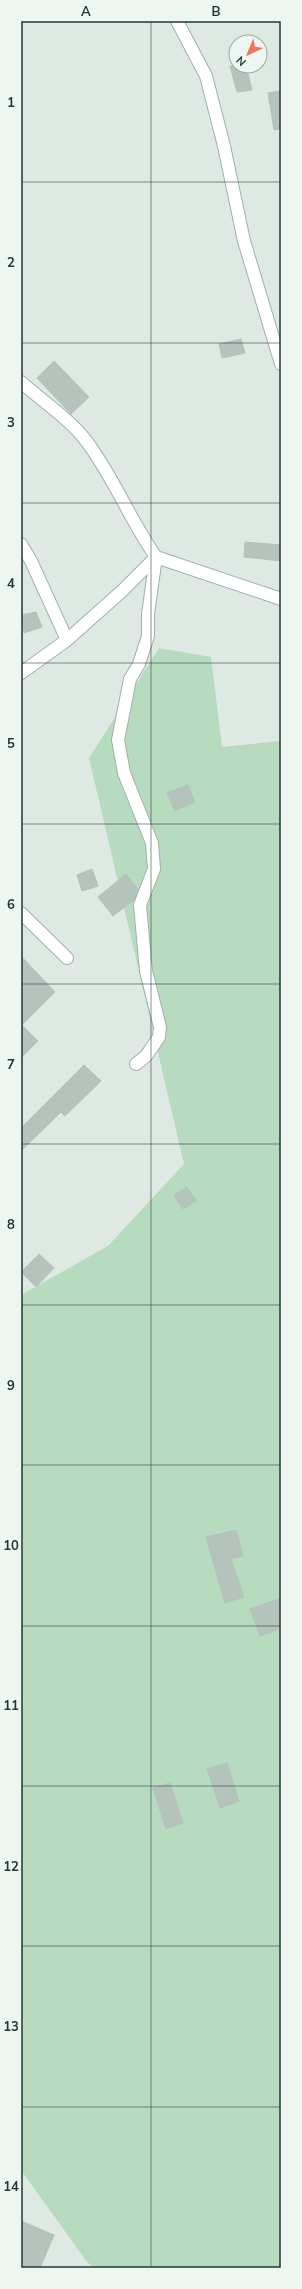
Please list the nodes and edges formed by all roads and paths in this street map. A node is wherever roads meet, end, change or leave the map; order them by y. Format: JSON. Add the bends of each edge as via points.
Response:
{"nodes":[{"id":1,"x":177,"y":21,"type":"edge"},
{"id":2,"x":281,"y":364,"type":"edge"},
{"id":3,"x":21,"y":382,"type":"edge"},
{"id":4,"x":21,"y":544,"type":"edge"},
{"id":5,"x":156,"y":557,"type":"junction"},
{"id":6,"x":281,"y":599,"type":"edge"},
{"id":7,"x":68,"y":640,"type":"junction"},
{"id":8,"x":21,"y":674,"type":"edge"},
{"id":9,"x":21,"y":913,"type":"edge"},
{"id":10,"x":67,"y":958,"type":"dead end"},
{"id":11,"x":136,"y":1064,"type":"dead end"}],
"edges":[{"from":1,"to":2,"type":"street","via":[[206,76],[244,241]]},
{"from":3,"to":5,"type":"street","via":[[86,440]]},
{"from":4,"to":7,"type":"street"},
{"from":5,"to":6,"type":"street"},
{"from":5,"to":7,"type":"street"},
{"from":5,"to":11,"type":"street","via":[[148,614],[148,636],[139,664],[130,679],[118,740],[124,773],[153,850],[154,869],[140,906],[146,971],[160,1027],[159,1037],[146,1056]]},
{"from":7,"to":8,"type":"street"},
{"from":9,"to":10,"type":"street"}]}
